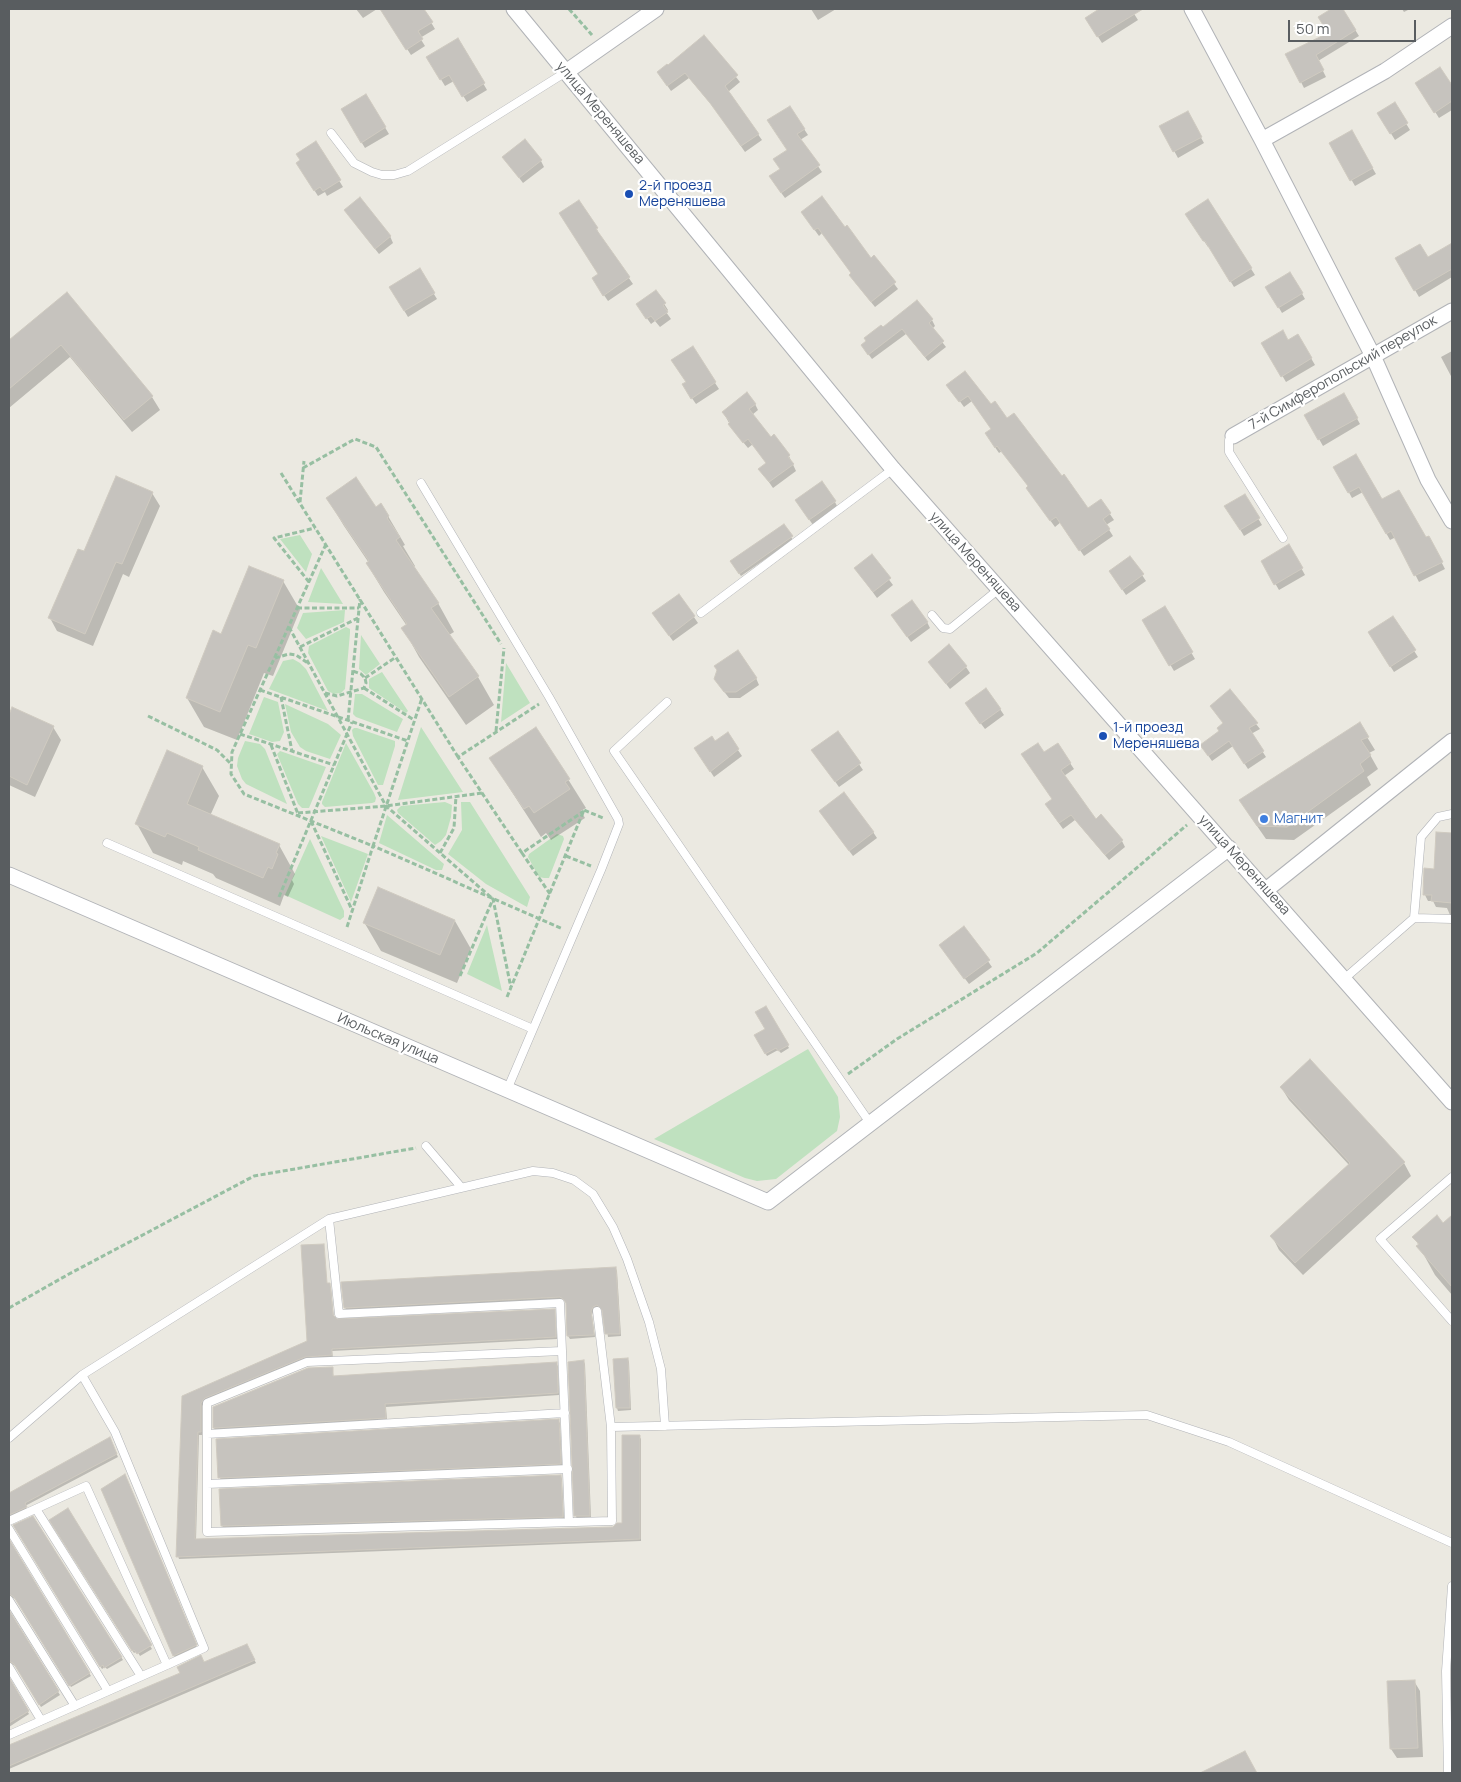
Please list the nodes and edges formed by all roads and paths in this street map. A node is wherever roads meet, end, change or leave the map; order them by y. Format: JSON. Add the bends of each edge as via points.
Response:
{"nodes":[{"id":1,"x":514,"y":9,"type":"edge"},
{"id":2,"x":568,"y":9,"type":"edge"},
{"id":3,"x":656,"y":9,"type":"edge"},
{"id":4,"x":1192,"y":9,"type":"edge"},
{"id":5,"x":1452,"y":26,"type":"edge"},
{"id":6,"x":602,"y":47,"type":"junction"},
{"id":7,"x":566,"y":72,"type":"junction"},
{"id":8,"x":331,"y":134,"type":"dead end"},
{"id":9,"x":1262,"y":140,"type":"junction"},
{"id":10,"x":1452,"y":311,"type":"edge"},
{"id":11,"x":1373,"y":356,"type":"junction"},
{"id":12,"x":1233,"y":436,"type":"joint"},
{"id":13,"x":304,"y":461,"type":"dead end"},
{"id":14,"x":303,"y":468,"type":"junction"},
{"id":15,"x":893,"y":469,"type":"junction"},
{"id":16,"x":281,"y":473,"type":"dead end"},
{"id":17,"x":421,"y":483,"type":"dead end"},
{"id":18,"x":300,"y":503,"type":"junction"},
{"id":19,"x":1452,"y":521,"type":"edge"},
{"id":20,"x":315,"y":528,"type":"junction"},
{"id":21,"x":1284,"y":538,"type":"dead end"},
{"id":22,"x":326,"y":544,"type":"junction"},
{"id":23,"x":309,"y":582,"type":"junction"},
{"id":24,"x":999,"y":588,"type":"junction"},
{"id":25,"x":360,"y":599,"type":"junction"},
{"id":26,"x":297,"y":608,"type":"junction"},
{"id":27,"x":359,"y":608,"type":"junction"},
{"id":28,"x":701,"y":613,"type":"dead end"},
{"id":29,"x":932,"y":615,"type":"dead end"},
{"id":30,"x":358,"y":617,"type":"junction"},
{"id":31,"x":289,"y":626,"type":"junction"},
{"id":32,"x":300,"y":647,"type":"junction"},
{"id":33,"x":504,"y":648,"type":"junction"},
{"id":34,"x":509,"y":656,"type":"dead end"},
{"id":35,"x":396,"y":657,"type":"junction"},
{"id":36,"x":275,"y":658,"type":"junction"},
{"id":37,"x":310,"y":664,"type":"junction"},
{"id":38,"x":353,"y":671,"type":"junction"},
{"id":39,"x":365,"y":678,"type":"junction"},
{"id":40,"x":364,"y":688,"type":"junction"},
{"id":41,"x":260,"y":690,"type":"junction"},
{"id":42,"x":350,"y":692,"type":"junction"},
{"id":43,"x":325,"y":693,"type":"junction"},
{"id":44,"x":281,"y":697,"type":"junction"},
{"id":45,"x":549,"y":697,"type":"junction"},
{"id":46,"x":422,"y":698,"type":"junction"},
{"id":47,"x":667,"y":702,"type":"dead end"},
{"id":48,"x":148,"y":716,"type":"dead end"},
{"id":49,"x":338,"y":717,"type":"junction"},
{"id":50,"x":348,"y":720,"type":"junction"},
{"id":51,"x":414,"y":720,"type":"junction"},
{"id":52,"x":352,"y":722,"type":"junction"},
{"id":53,"x":496,"y":732,"type":"junction"},
{"id":54,"x":240,"y":734,"type":"junction"},
{"id":55,"x":347,"y":734,"type":"junction"},
{"id":56,"x":408,"y":740,"type":"junction"},
{"id":57,"x":1452,"y":740,"type":"edge"},
{"id":58,"x":271,"y":744,"type":"junction"},
{"id":59,"x":292,"y":751,"type":"junction"},
{"id":60,"x":458,"y":757,"type":"junction"},
{"id":61,"x":232,"y":764,"type":"junction"},
{"id":62,"x":334,"y":765,"type":"junction"},
{"id":63,"x":482,"y":792,"type":"junction"},
{"id":64,"x":456,"y":796,"type":"junction"},
{"id":65,"x":386,"y":806,"type":"junction"},
{"id":66,"x":584,"y":810,"type":"junction"},
{"id":67,"x":314,"y":812,"type":"junction"},
{"id":68,"x":298,"y":814,"type":"junction"},
{"id":69,"x":1452,"y":814,"type":"edge"},
{"id":70,"x":1199,"y":815,"type":"junction"},
{"id":71,"x":311,"y":821,"type":"junction"},
{"id":72,"x":619,"y":824,"type":"junction"},
{"id":73,"x":107,"y":843,"type":"dead end"},
{"id":74,"x":373,"y":846,"type":"junction"},
{"id":75,"x":1229,"y":848,"type":"junction"},
{"id":76,"x":440,"y":853,"type":"junction"},
{"id":77,"x":522,"y":853,"type":"junction"},
{"id":78,"x":566,"y":856,"type":"junction"},
{"id":79,"x":601,"y":870,"type":"junction"},
{"id":80,"x":9,"y":876,"type":"edge"},
{"id":81,"x":1266,"y":890,"type":"junction"},
{"id":82,"x":550,"y":894,"type":"junction"},
{"id":83,"x":278,"y":897,"type":"dead end"},
{"id":84,"x":493,"y":899,"type":"junction"},
{"id":85,"x":352,"y":910,"type":"junction"},
{"id":86,"x":1414,"y":918,"type":"junction"},
{"id":87,"x":1452,"y":919,"type":"edge"},
{"id":88,"x":539,"y":920,"type":"junction"},
{"id":89,"x":346,"y":927,"type":"dead end"},
{"id":90,"x":574,"y":933,"type":"junction"},
{"id":91,"x":460,"y":976,"type":"dead end"},
{"id":92,"x":1344,"y":979,"type":"junction"},
{"id":93,"x":511,"y":989,"type":"junction"},
{"id":94,"x":507,"y":997,"type":"dead end"},
{"id":95,"x":533,"y":1029,"type":"junction"},
{"id":96,"x":840,"y":1080,"type":"junction"},
{"id":97,"x":507,"y":1090,"type":"junction"},
{"id":98,"x":1452,"y":1102,"type":"edge"},
{"id":99,"x":870,"y":1123,"type":"junction"},
{"id":100,"x":426,"y":1146,"type":"joint"},
{"id":101,"x":1452,"y":1177,"type":"edge"},
{"id":102,"x":461,"y":1187,"type":"junction"},
{"id":103,"x":329,"y":1219,"type":"junction"},
{"id":104,"x":9,"y":1308,"type":"edge"},
{"id":105,"x":596,"y":1311,"type":"dead end"},
{"id":106,"x":1452,"y":1320,"type":"edge"},
{"id":107,"x":562,"y":1351,"type":"junction"},
{"id":108,"x":82,"y":1375,"type":"junction"},
{"id":109,"x":565,"y":1413,"type":"junction"},
{"id":110,"x":665,"y":1426,"type":"junction"},
{"id":111,"x":611,"y":1427,"type":"junction"},
{"id":112,"x":207,"y":1434,"type":"junction"},
{"id":113,"x":9,"y":1438,"type":"edge"},
{"id":114,"x":568,"y":1469,"type":"junction"},
{"id":115,"x":207,"y":1484,"type":"junction"},
{"id":116,"x":36,"y":1509,"type":"junction"},
{"id":117,"x":9,"y":1521,"type":"edge"},
{"id":118,"x":569,"y":1522,"type":"junction"},
{"id":119,"x":9,"y":1529,"type":"edge"},
{"id":120,"x":1452,"y":1543,"type":"edge"},
{"id":121,"x":1452,"y":1586,"type":"edge"},
{"id":122,"x":9,"y":1600,"type":"edge"},
{"id":123,"x":167,"y":1665,"type":"junction"},
{"id":124,"x":9,"y":1667,"type":"edge"},
{"id":125,"x":141,"y":1676,"type":"junction"},
{"id":126,"x":108,"y":1691,"type":"junction"},
{"id":127,"x":74,"y":1706,"type":"junction"},
{"id":128,"x":41,"y":1720,"type":"junction"},
{"id":129,"x":9,"y":1735,"type":"edge"},
{"id":130,"x":1448,"y":1773,"type":"edge"}],
"edges":[{"from":1,"to":7,"type":"street","name":"улица Мереняшева"},
{"from":2,"to":6,"type":"path"},
{"from":3,"to":6,"type":"street"},
{"from":4,"to":9,"type":"street"},
{"from":5,"to":9,"type":"street","via":[[1385,71]]},
{"from":6,"to":7,"type":"street"},
{"from":7,"to":8,"type":"lane","via":[[408,171],[394,175],[382,175],[354,163]]},
{"from":7,"to":15,"type":"street","name":"улица Мереняшева"},
{"from":9,"to":11,"type":"street"},
{"from":10,"to":11,"type":"street","name":"7-й Симферопольский переулок"},
{"from":11,"to":12,"type":"street","name":"7-й Симферопольский переулок"},
{"from":11,"to":19,"type":"street","via":[[1428,480]]},
{"from":12,"to":21,"type":"lane","via":[[1229,440],[1229,452]]},
{"from":13,"to":14,"type":"path"},
{"from":14,"to":18,"type":"path"},
{"from":14,"to":33,"type":"path","via":[[355,439],[376,447]]},
{"from":15,"to":24,"type":"street","name":"улица Мереняшева"},
{"from":15,"to":28,"type":"lane"},
{"from":16,"to":18,"type":"path"},
{"from":17,"to":45,"type":"lane"},
{"from":18,"to":20,"type":"path"},
{"from":20,"to":22,"type":"path"},
{"from":20,"to":23,"type":"path","via":[[274,538]]},
{"from":22,"to":23,"type":"path"},
{"from":22,"to":25,"type":"path"},
{"from":23,"to":26,"type":"path"},
{"from":24,"to":29,"type":"lane","via":[[950,630],[943,628]]},
{"from":24,"to":70,"type":"street","name":"улица Мереняшева"},
{"from":25,"to":27,"type":"path"},
{"from":25,"to":35,"type":"path"},
{"from":26,"to":27,"type":"path"},
{"from":26,"to":31,"type":"path"},
{"from":27,"to":30,"type":"path"},
{"from":30,"to":32,"type":"path"},
{"from":30,"to":38,"type":"path"},
{"from":31,"to":32,"type":"path"},
{"from":31,"to":36,"type":"path"},
{"from":32,"to":37,"type":"path"},
{"from":33,"to":34,"type":"path"},
{"from":33,"to":53,"type":"path"},
{"from":35,"to":39,"type":"path"},
{"from":35,"to":46,"type":"path"},
{"from":36,"to":37,"type":"path","via":[[289,654]]},
{"from":36,"to":41,"type":"path"},
{"from":37,"to":43,"type":"path"},
{"from":38,"to":39,"type":"path"},
{"from":38,"to":42,"type":"path"},
{"from":39,"to":40,"type":"path"},
{"from":40,"to":42,"type":"path"},
{"from":40,"to":51,"type":"path"},
{"from":41,"to":44,"type":"path"},
{"from":41,"to":54,"type":"path"},
{"from":42,"to":43,"type":"path","via":[[337,696]]},
{"from":42,"to":50,"type":"path"},
{"from":43,"to":49,"type":"path"},
{"from":44,"to":49,"type":"path"},
{"from":44,"to":59,"type":"path"},
{"from":45,"to":53,"type":"path"},
{"from":45,"to":72,"type":"lane","via":[[618,817]]},
{"from":46,"to":51,"type":"path"},
{"from":46,"to":60,"type":"path"},
{"from":47,"to":96,"type":"lane","via":[[614,751]]},
{"from":48,"to":61,"type":"path","via":[[217,750]]},
{"from":49,"to":50,"type":"path"},
{"from":49,"to":55,"type":"path"},
{"from":50,"to":52,"type":"path"},
{"from":51,"to":56,"type":"path"},
{"from":52,"to":55,"type":"path"},
{"from":52,"to":56,"type":"path"},
{"from":53,"to":60,"type":"path"},
{"from":54,"to":58,"type":"path"},
{"from":54,"to":61,"type":"path","via":[[232,752]]},
{"from":55,"to":62,"type":"path"},
{"from":55,"to":65,"type":"path"},
{"from":56,"to":65,"type":"path"},
{"from":57,"to":81,"type":"street"},
{"from":58,"to":59,"type":"path"},
{"from":58,"to":68,"type":"path"},
{"from":59,"to":62,"type":"path"},
{"from":60,"to":63,"type":"path"},
{"from":61,"to":68,"type":"path","via":[[231,774],[244,794]]},
{"from":62,"to":67,"type":"path"},
{"from":63,"to":64,"type":"path"},
{"from":63,"to":77,"type":"path"},
{"from":64,"to":65,"type":"path"},
{"from":64,"to":76,"type":"path","via":[[454,828]]},
{"from":65,"to":67,"type":"path"},
{"from":65,"to":74,"type":"path"},
{"from":65,"to":76,"type":"path"},
{"from":66,"to":72,"type":"path"},
{"from":66,"to":77,"type":"path"},
{"from":66,"to":78,"type":"path"},
{"from":67,"to":68,"type":"path"},
{"from":67,"to":71,"type":"path"},
{"from":68,"to":71,"type":"path"},
{"from":69,"to":86,"type":"lane","via":[[1438,817],[1421,838]]},
{"from":70,"to":75,"type":"street","name":"улица Мереняшева"},
{"from":70,"to":96,"type":"path","via":[[1036,953],[896,1039]]},
{"from":71,"to":74,"type":"path"},
{"from":71,"to":83,"type":"path"},
{"from":71,"to":85,"type":"path"},
{"from":72,"to":79,"type":"lane"},
{"from":73,"to":95,"type":"lane"},
{"from":74,"to":84,"type":"path"},
{"from":74,"to":85,"type":"path"},
{"from":75,"to":81,"type":"street","name":"улица Мереняшева"},
{"from":75,"to":99,"type":"street"},
{"from":76,"to":84,"type":"path"},
{"from":77,"to":82,"type":"path"},
{"from":78,"to":79,"type":"path"},
{"from":78,"to":82,"type":"path"},
{"from":79,"to":90,"type":"lane"},
{"from":80,"to":97,"type":"street","name":"Июльская улица"},
{"from":81,"to":92,"type":"street","name":"улица Мереняшева"},
{"from":82,"to":88,"type":"path"},
{"from":84,"to":88,"type":"path"},
{"from":84,"to":91,"type":"path"},
{"from":84,"to":93,"type":"path"},
{"from":85,"to":89,"type":"path"},
{"from":86,"to":87,"type":"lane"},
{"from":86,"to":92,"type":"lane"},
{"from":88,"to":90,"type":"path"},
{"from":88,"to":93,"type":"path"},
{"from":90,"to":95,"type":"lane"},
{"from":92,"to":98,"type":"street","name":"улица Мереняшева"},
{"from":93,"to":94,"type":"path"},
{"from":95,"to":97,"type":"lane"},
{"from":96,"to":99,"type":"lane"},
{"from":97,"to":99,"type":"street","name":"Июльская улица","via":[[768,1202]]},
{"from":100,"to":102,"type":"lane"},
{"from":100,"to":104,"type":"path","via":[[254,1176]]},
{"from":101,"to":106,"type":"lane","via":[[1380,1238]]},
{"from":102,"to":103,"type":"lane"},
{"from":102,"to":110,"type":"lane","via":[[532,1171],[574,1180],[593,1194],[627,1259],[649,1322],[661,1369]]},
{"from":103,"to":107,"type":"lane","via":[[339,1314],[560,1303]]},
{"from":103,"to":108,"type":"lane"},
{"from":105,"to":111,"type":"lane"},
{"from":107,"to":109,"type":"lane"},
{"from":107,"to":112,"type":"lane","via":[[307,1362],[207,1403]]},
{"from":108,"to":113,"type":"lane"},
{"from":108,"to":123,"type":"lane","via":[[115,1432],[204,1648]]},
{"from":109,"to":112,"type":"lane"},
{"from":109,"to":114,"type":"lane"},
{"from":110,"to":111,"type":"lane"},
{"from":110,"to":120,"type":"lane","via":[[1147,1415],[1230,1442]]},
{"from":111,"to":118,"type":"lane","via":[[612,1521]]},
{"from":112,"to":115,"type":"lane"},
{"from":114,"to":115,"type":"lane"},
{"from":114,"to":118,"type":"lane"},
{"from":115,"to":118,"type":"lane","via":[[206,1532]]},
{"from":116,"to":117,"type":"lane"},
{"from":116,"to":123,"type":"lane","via":[[86,1486]]},
{"from":116,"to":125,"type":"lane"},
{"from":119,"to":126,"type":"lane"},
{"from":121,"to":130,"type":"lane","via":[[1446,1671]]},
{"from":122,"to":127,"type":"lane"},
{"from":123,"to":125,"type":"lane"},
{"from":124,"to":128,"type":"lane"},
{"from":125,"to":126,"type":"lane"},
{"from":126,"to":127,"type":"lane"},
{"from":127,"to":128,"type":"lane"},
{"from":128,"to":129,"type":"lane"}]}
